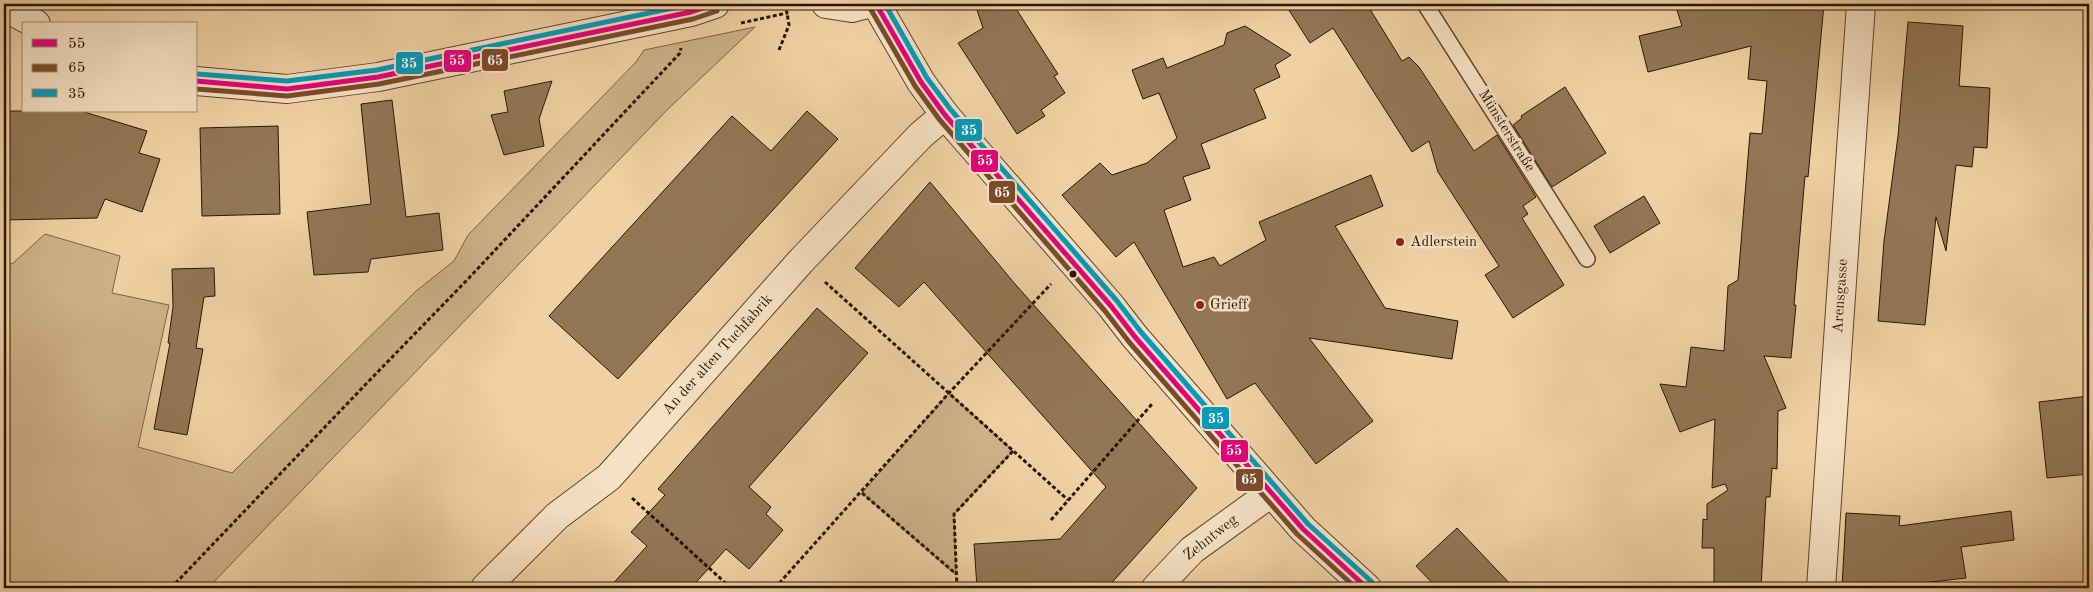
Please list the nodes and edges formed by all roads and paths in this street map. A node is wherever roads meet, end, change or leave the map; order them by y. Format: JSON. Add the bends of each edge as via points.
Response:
{"nodes":[{"id":1,"x":715,"y":4,"type":"edge"},
{"id":2,"x":826,"y":4,"type":"edge"},
{"id":3,"x":867,"y":4,"type":"edge"},
{"id":4,"x":876,"y":4,"type":"edge"},
{"id":5,"x":1425,"y":4,"type":"edge"},
{"id":6,"x":1861,"y":4,"type":"edge"},
{"id":7,"x":4,"y":7,"type":"edge"},
{"id":8,"x":787,"y":13,"type":"dead end"},
{"id":9,"x":32,"y":22,"type":"edge"},
{"id":10,"x":681,"y":44,"type":"dead end"},
{"id":11,"x":779,"y":50,"type":"dead end"},
{"id":12,"x":198,"y":81,"type":"edge"},
{"id":13,"x":945,"y":116,"type":"junction"},
{"id":14,"x":1587,"y":259,"type":"dead end"},
{"id":15,"x":835,"y":291,"type":"dead end"},
{"id":16,"x":1031,"y":305,"type":"dead end"},
{"id":17,"x":1175,"y":383,"type":"junction"},
{"id":18,"x":949,"y":393,"type":"junction"},
{"id":19,"x":1013,"y":451,"type":"junction"},
{"id":20,"x":609,"y":477,"type":"junction"},
{"id":21,"x":862,"y":492,"type":"junction"},
{"id":22,"x":1271,"y":493,"type":"junction"},
{"id":23,"x":1068,"y":500,"type":"junction"},
{"id":24,"x":1050,"y":520,"type":"dead end"},
{"id":25,"x":956,"y":574,"type":"junction"},
{"id":26,"x":171,"y":588,"type":"edge"},
{"id":27,"x":485,"y":588,"type":"edge"},
{"id":28,"x":732,"y":588,"type":"edge"},
{"id":29,"x":775,"y":588,"type":"edge"},
{"id":30,"x":957,"y":588,"type":"edge"},
{"id":31,"x":1156,"y":588,"type":"edge"},
{"id":32,"x":1367,"y":588,"type":"edge"},
{"id":33,"x":1821,"y":588,"type":"edge"}],
"edges":[{"from":1,"to":12,"type":"street","via":[[691,12],[378,78],[287,89]]},
{"from":2,"to":3,"type":"street","via":[[852,8]]},
{"from":4,"to":13,"type":"street"},
{"from":5,"to":14,"type":"lane","name":"Münsterstraße"},
{"from":6,"to":33,"type":"street","name":"Arensgasse"},
{"from":7,"to":9,"type":"street"},
{"from":8,"to":11,"type":"path","via":[[789,25]]},
{"from":10,"to":26,"type":"path","via":[[680,53]]},
{"from":13,"to":17,"type":"street"},
{"from":13,"to":20,"type":"street","name":"An der alten Tuchfabrik","via":[[921,135],[801,261]]},
{"from":15,"to":18,"type":"path"},
{"from":16,"to":18,"type":"path"},
{"from":17,"to":22,"type":"street"},
{"from":17,"to":23,"type":"path","via":[[1156,399]]},
{"from":18,"to":19,"type":"path"},
{"from":18,"to":21,"type":"path"},
{"from":19,"to":23,"type":"path"},
{"from":19,"to":25,"type":"path","via":[[954,514]]},
{"from":20,"to":27,"type":"street","name":"An der alten Tuchfabrik","via":[[557,516]]},
{"from":20,"to":28,"type":"path"},
{"from":21,"to":25,"type":"path"},
{"from":21,"to":29,"type":"path"},
{"from":22,"to":31,"type":"street","name":"Zehntweg","via":[[1192,550]]},
{"from":22,"to":32,"type":"street","via":[[1303,529]]},
{"from":23,"to":24,"type":"path"},
{"from":25,"to":30,"type":"path"}]}
